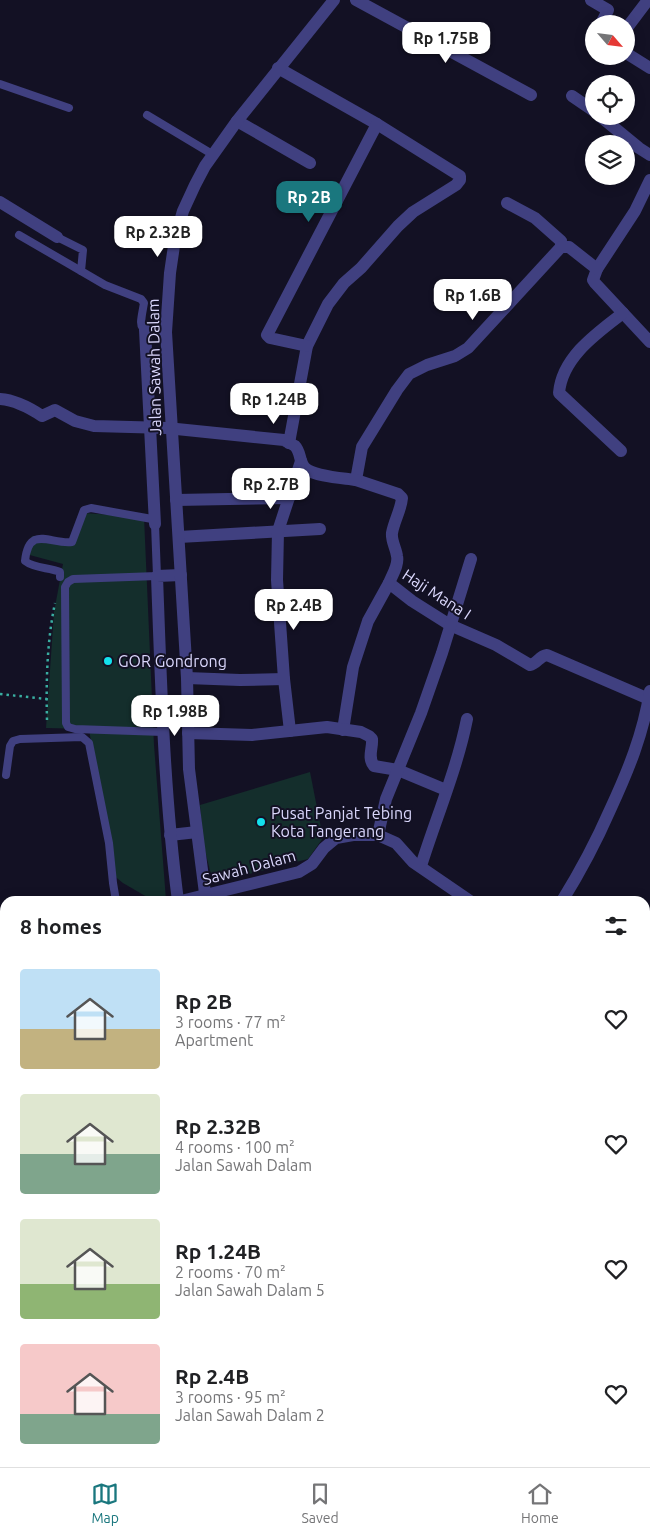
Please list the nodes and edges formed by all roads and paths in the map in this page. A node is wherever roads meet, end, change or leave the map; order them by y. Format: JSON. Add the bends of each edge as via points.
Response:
{"nodes":[{"id":1,"x":334,"y":0,"type":"edge"},
{"id":2,"x":356,"y":0,"type":"edge"},
{"id":3,"x":591,"y":0,"type":"edge"},
{"id":4,"x":648,"y":0,"type":"edge"},
{"id":5,"x":606,"y":15,"type":"edge"},
{"id":6,"x":635,"y":17,"type":"edge"},
{"id":7,"x":635,"y":59,"type":"edge"},
{"id":8,"x":278,"y":68,"type":"junction"},
{"id":9,"x":650,"y":68,"type":"edge"},
{"id":10,"x":0,"y":84,"type":"edge"},
{"id":11,"x":532,"y":95,"type":"dead end"},
{"id":12,"x":572,"y":96,"type":"dead end"},
{"id":13,"x":585,"y":105,"type":"edge"},
{"id":14,"x":68,"y":108,"type":"dead end"},
{"id":15,"x":147,"y":115,"type":"dead end"},
{"id":16,"x":237,"y":121,"type":"junction"},
{"id":17,"x":377,"y":124,"type":"junction"},
{"id":18,"x":611,"y":125,"type":"edge"},
{"id":19,"x":209,"y":153,"type":"junction"},
{"id":20,"x":650,"y":155,"type":"edge"},
{"id":21,"x":310,"y":163,"type":"dead end"},
{"id":22,"x":650,"y":180,"type":"edge"},
{"id":23,"x":0,"y":202,"type":"edge"},
{"id":24,"x":506,"y":202,"type":"dead end"},
{"id":25,"x":19,"y":235,"type":"dead end"},
{"id":26,"x":57,"y":237,"type":"joint"},
{"id":27,"x":562,"y":247,"type":"junction"},
{"id":28,"x":597,"y":269,"type":"junction"},
{"id":29,"x":81,"y":270,"type":"junction"},
{"id":30,"x":623,"y":314,"type":"junction"},
{"id":31,"x":148,"y":330,"type":"junction"},
{"id":32,"x":163,"y":332,"type":"junction"},
{"id":33,"x":650,"y":342,"type":"edge"},
{"id":34,"x":307,"y":346,"type":"junction"},
{"id":35,"x":0,"y":399,"type":"edge"},
{"id":36,"x":161,"y":428,"type":"junction"},
{"id":37,"x":289,"y":443,"type":"junction"},
{"id":38,"x":621,"y":451,"type":"dead end"},
{"id":39,"x":301,"y":461,"type":"junction"},
{"id":40,"x":356,"y":480,"type":"junction"},
{"id":41,"x":290,"y":498,"type":"junction"},
{"id":42,"x":176,"y":500,"type":"junction"},
{"id":43,"x":155,"y":524,"type":"junction"},
{"id":44,"x":320,"y":528,"type":"dead end"},
{"id":45,"x":278,"y":531,"type":"junction"},
{"id":46,"x":178,"y":537,"type":"junction"},
{"id":47,"x":471,"y":559,"type":"dead end"},
{"id":48,"x":166,"y":576,"type":"junction"},
{"id":49,"x":60,"y":577,"type":"dead end"},
{"id":50,"x":389,"y":582,"type":"junction"},
{"id":51,"x":55,"y":602,"type":"dead end"},
{"id":52,"x":450,"y":625,"type":"junction"},
{"id":53,"x":187,"y":678,"type":"junction"},
{"id":54,"x":284,"y":679,"type":"junction"},
{"id":55,"x":0,"y":694,"type":"edge"},
{"id":56,"x":649,"y":695,"type":"edge"},
{"id":57,"x":47,"y":699,"type":"junction"},
{"id":58,"x":467,"y":719,"type":"dead end"},
{"id":59,"x":47,"y":720,"type":"dead end"},
{"id":60,"x":342,"y":730,"type":"junction"},
{"id":61,"x":290,"y":731,"type":"junction"},
{"id":62,"x":163,"y":732,"type":"junction"},
{"id":63,"x":188,"y":733,"type":"junction"},
{"id":64,"x":398,"y":770,"type":"junction"},
{"id":65,"x":6,"y":775,"type":"dead end"},
{"id":66,"x":446,"y":790,"type":"junction"},
{"id":67,"x":197,"y":832,"type":"junction"},
{"id":68,"x":170,"y":835,"type":"junction"},
{"id":69,"x":378,"y":835,"type":"junction"},
{"id":70,"x":422,"y":866,"type":"junction"},
{"id":71,"x":115,"y":896,"type":"edge"},
{"id":72,"x":180,"y":896,"type":"edge"},
{"id":73,"x":203,"y":896,"type":"edge"},
{"id":74,"x":210,"y":896,"type":"edge"},
{"id":75,"x":461,"y":896,"type":"edge"},
{"id":76,"x":565,"y":896,"type":"edge"}],
"edges":[{"from":1,"to":8,"type":"street","name":"Jalan Sawah Dalam"},
{"from":2,"to":11,"type":"street"},
{"from":3,"to":5,"type":"street","via":[[608,10]]},
{"from":4,"to":6,"type":"street"},
{"from":7,"to":9,"type":"street"},
{"from":8,"to":16,"type":"street","name":"Jalan Sawah Dalam"},
{"from":8,"to":17,"type":"street"},
{"from":10,"to":14,"type":"lane"},
{"from":12,"to":13,"type":"street"},
{"from":15,"to":19,"type":"lane"},
{"from":16,"to":19,"type":"street","name":"Jalan Sawah Dalam"},
{"from":16,"to":21,"type":"street"},
{"from":17,"to":34,"type":"street","via":[[267,336]]},
{"from":17,"to":34,"type":"street","via":[[460,176],[460,180],[446,193],[413,212],[344,283],[328,304]]},
{"from":18,"to":20,"type":"street"},
{"from":19,"to":32,"type":"street","name":"Jalan Sawah Dalam","via":[[183,211],[175,239]]},
{"from":22,"to":28,"type":"street","via":[[635,211]]},
{"from":23,"to":26,"type":"street"},
{"from":24,"to":27,"type":"street","via":[[540,222],[561,241]]},
{"from":25,"to":29,"type":"lane"},
{"from":26,"to":29,"type":"lane","via":[[83,250]]},
{"from":27,"to":28,"type":"street","via":[[569,247]]},
{"from":27,"to":40,"type":"street","via":[[468,348],[409,374],[362,447]]},
{"from":28,"to":30,"type":"street","via":[[593,280]]},
{"from":29,"to":31,"type":"lane","via":[[105,285],[141,299],[144,303],[140,325]]},
{"from":30,"to":33,"type":"street"},
{"from":30,"to":38,"type":"street","via":[[598,332],[573,358],[561,381],[559,393]]},
{"from":31,"to":32,"type":"lane"},
{"from":31,"to":36,"type":"street"},
{"from":32,"to":36,"type":"street","name":"Jalan Sawah Dalam"},
{"from":34,"to":37,"type":"street"},
{"from":35,"to":36,"type":"street","via":[[7,399],[42,416],[56,411],[94,426]]},
{"from":36,"to":37,"type":"street"},
{"from":36,"to":42,"type":"street","name":"Jalan Sawah Dalam"},
{"from":36,"to":43,"type":"street"},
{"from":37,"to":39,"type":"street","via":[[295,446]]},
{"from":39,"to":40,"type":"street","via":[[314,473]]},
{"from":39,"to":41,"type":"street"},
{"from":40,"to":50,"type":"street","name":"Haji Mana I","via":[[402,498],[392,537],[398,558]]},
{"from":41,"to":42,"type":"street"},
{"from":41,"to":45,"type":"street"},
{"from":42,"to":46,"type":"street","name":"Jalan Sawah Dalam"},
{"from":43,"to":48,"type":"lane"},
{"from":43,"to":49,"type":"lane","via":[[145,517],[90,508],[84,510],[72,542],[35,539],[26,554],[30,564],[60,572]]},
{"from":44,"to":45,"type":"street"},
{"from":45,"to":46,"type":"street"},
{"from":45,"to":54,"type":"street","via":[[277,580]]},
{"from":46,"to":48,"type":"street","name":"Jalan Sawah Dalam"},
{"from":47,"to":52,"type":"street"},
{"from":48,"to":53,"type":"street"},
{"from":48,"to":62,"type":"street"},
{"from":48,"to":62,"type":"lane","via":[[73,579],[65,588],[68,727]]},
{"from":50,"to":52,"type":"street","name":"Haji Mana I"},
{"from":50,"to":60,"type":"street","via":[[368,622],[354,667]]},
{"from":51,"to":57,"type":"path","via":[[50,628]]},
{"from":52,"to":56,"type":"street","name":"Haji Mana I","via":[[496,645],[530,665],[547,655]]},
{"from":52,"to":64,"type":"street"},
{"from":53,"to":54,"type":"street"},
{"from":53,"to":63,"type":"street"},
{"from":54,"to":61,"type":"street"},
{"from":55,"to":57,"type":"path"},
{"from":56,"to":76,"type":"street","via":[[636,749],[595,844]]},
{"from":57,"to":59,"type":"path"},
{"from":58,"to":66,"type":"street"},
{"from":60,"to":61,"type":"street","via":[[327,727]]},
{"from":60,"to":64,"type":"street","via":[[370,736],[371,763]]},
{"from":61,"to":63,"type":"street","via":[[252,736]]},
{"from":62,"to":68,"type":"street"},
{"from":63,"to":67,"type":"street"},
{"from":64,"to":66,"type":"street"},
{"from":64,"to":69,"type":"street","via":[[386,799]]},
{"from":65,"to":71,"type":"lane","via":[[13,741],[82,737],[89,743],[109,842]]},
{"from":66,"to":70,"type":"street"},
{"from":67,"to":68,"type":"street"},
{"from":67,"to":73,"type":"street"},
{"from":68,"to":72,"type":"street"},
{"from":69,"to":70,"type":"street","name":"Sawah Dalam","via":[[396,843],[413,862]]},
{"from":69,"to":74,"type":"street","name":"Sawah Dalam","via":[[336,838],[312,864],[299,872]]},
{"from":70,"to":75,"type":"street","name":"Sawah Dalam"}]}
